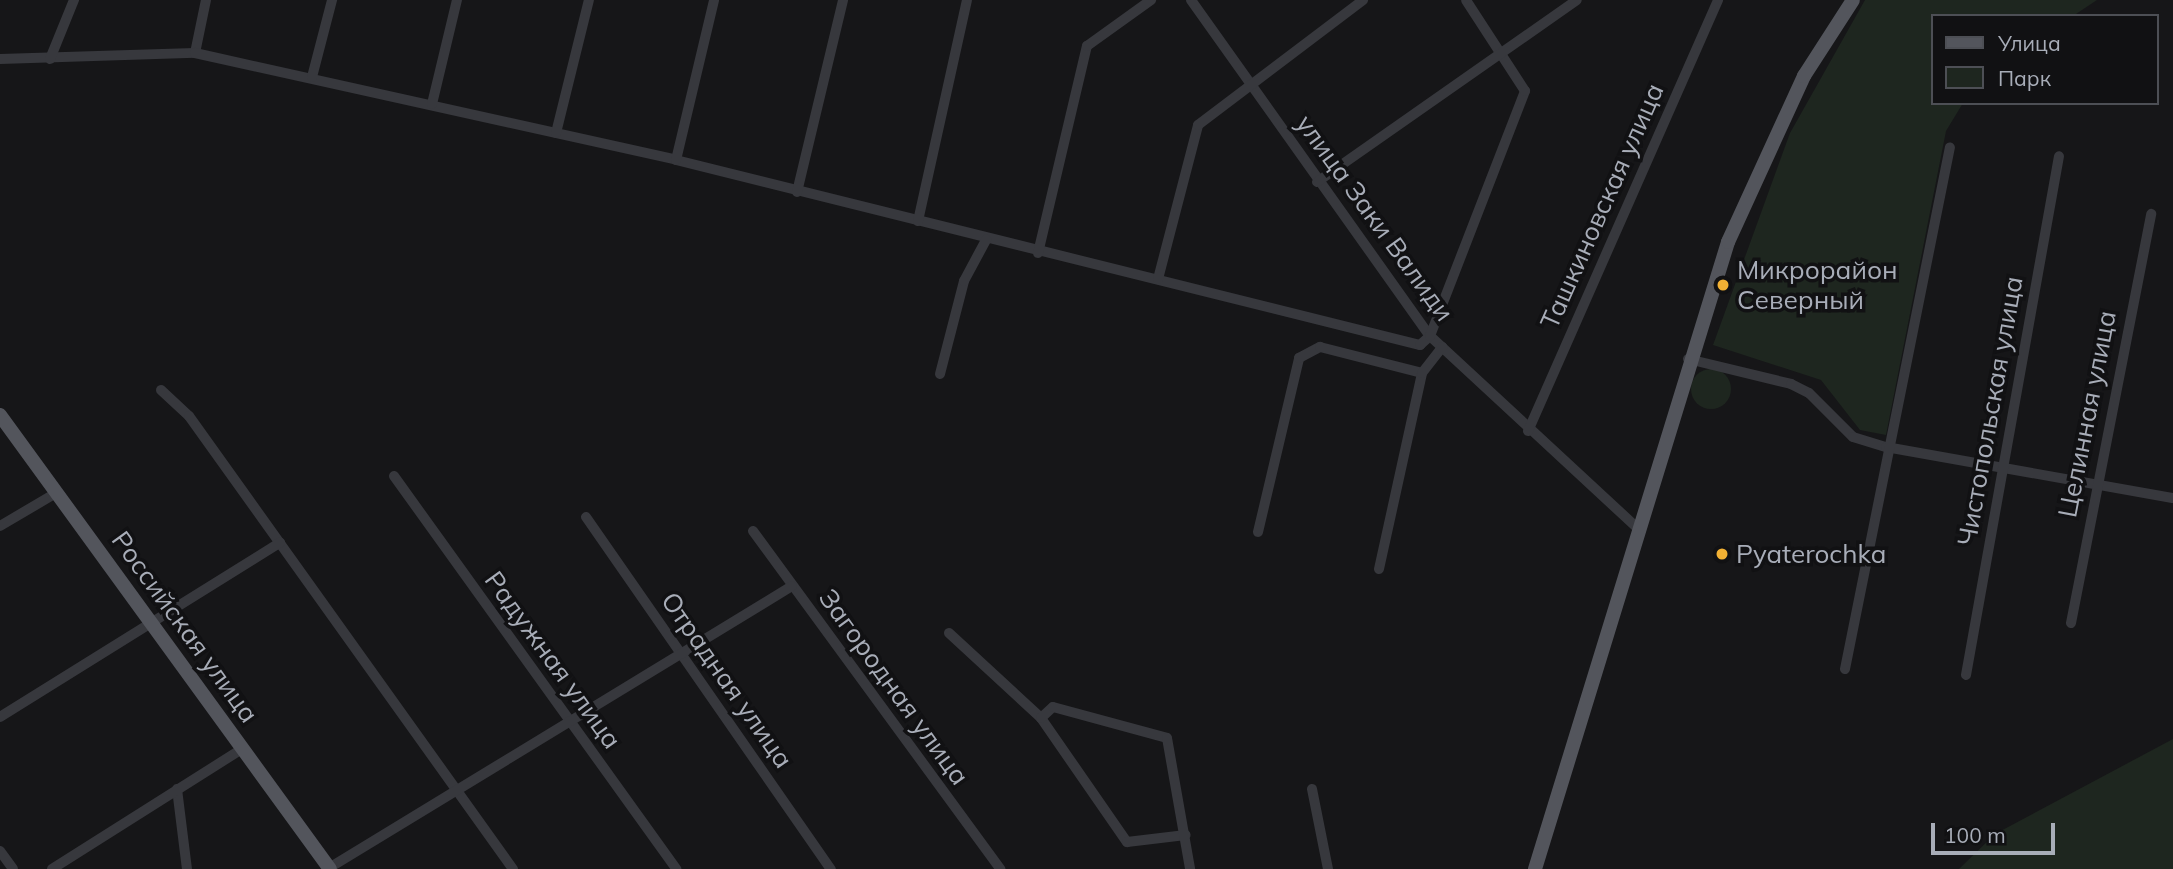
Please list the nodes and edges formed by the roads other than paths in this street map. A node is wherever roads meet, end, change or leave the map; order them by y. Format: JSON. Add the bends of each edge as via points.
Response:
{"nodes":[{"id":1,"x":74,"y":0,"type":"edge"},
{"id":2,"x":206,"y":0,"type":"edge"},
{"id":3,"x":332,"y":0,"type":"edge"},
{"id":4,"x":457,"y":0,"type":"edge"},
{"id":5,"x":589,"y":0,"type":"edge"},
{"id":6,"x":714,"y":0,"type":"edge"},
{"id":7,"x":843,"y":0,"type":"edge"},
{"id":8,"x":967,"y":0,"type":"edge"},
{"id":9,"x":1151,"y":0,"type":"edge"},
{"id":10,"x":1191,"y":0,"type":"edge"},
{"id":11,"x":1363,"y":0,"type":"edge"},
{"id":12,"x":1466,"y":0,"type":"edge"},
{"id":13,"x":1577,"y":0,"type":"edge"},
{"id":14,"x":1718,"y":0,"type":"edge"},
{"id":15,"x":1853,"y":0,"type":"edge"},
{"id":16,"x":195,"y":52,"type":"junction"},
{"id":17,"x":1503,"y":52,"type":"junction"},
{"id":18,"x":0,"y":59,"type":"edge"},
{"id":19,"x":50,"y":60,"type":"junction"},
{"id":20,"x":312,"y":76,"type":"junction"},
{"id":21,"x":1250,"y":81,"type":"junction"},
{"id":22,"x":432,"y":104,"type":"junction"},
{"id":23,"x":556,"y":133,"type":"junction"},
{"id":24,"x":1950,"y":147,"type":"dead end"},
{"id":25,"x":2059,"y":156,"type":"dead end"},
{"id":26,"x":676,"y":160,"type":"junction"},
{"id":27,"x":1317,"y":182,"type":"junction"},
{"id":28,"x":797,"y":192,"type":"junction"},
{"id":29,"x":2151,"y":214,"type":"dead end"},
{"id":30,"x":918,"y":221,"type":"junction"},
{"id":31,"x":986,"y":240,"type":"junction"},
{"id":32,"x":1038,"y":253,"type":"junction"},
{"id":33,"x":1158,"y":279,"type":"junction"},
{"id":34,"x":1430,"y":336,"type":"junction"},
{"id":35,"x":1442,"y":347,"type":"junction"},
{"id":36,"x":1688,"y":359,"type":"junction"},
{"id":37,"x":1422,"y":373,"type":"junction"},
{"id":38,"x":940,"y":374,"type":"dead end"},
{"id":39,"x":161,"y":390,"type":"dead end"},
{"id":40,"x":0,"y":415,"type":"edge"},
{"id":41,"x":1528,"y":431,"type":"junction"},
{"id":42,"x":1886,"y":447,"type":"junction"},
{"id":43,"x":2003,"y":466,"type":"junction"},
{"id":44,"x":394,"y":476,"type":"dead end"},
{"id":45,"x":2095,"y":483,"type":"junction"},
{"id":46,"x":56,"y":493,"type":"junction"},
{"id":47,"x":2173,"y":498,"type":"edge"},
{"id":48,"x":586,"y":517,"type":"dead end"},
{"id":49,"x":0,"y":526,"type":"edge"},
{"id":50,"x":1637,"y":528,"type":"junction"},
{"id":51,"x":752,"y":531,"type":"dead end"},
{"id":52,"x":1258,"y":532,"type":"dead end"},
{"id":53,"x":280,"y":544,"type":"junction"},
{"id":54,"x":1379,"y":569,"type":"dead end"},
{"id":55,"x":792,"y":586,"type":"junction"},
{"id":56,"x":2071,"y":623,"type":"dead end"},
{"id":57,"x":153,"y":625,"type":"junction"},
{"id":58,"x":948,"y":633,"type":"dead end"},
{"id":59,"x":679,"y":653,"type":"junction"},
{"id":60,"x":1845,"y":669,"type":"dead end"},
{"id":61,"x":1966,"y":675,"type":"dead end"},
{"id":62,"x":0,"y":717,"type":"edge"},
{"id":63,"x":1041,"y":718,"type":"junction"},
{"id":64,"x":569,"y":721,"type":"junction"},
{"id":65,"x":242,"y":749,"type":"junction"},
{"id":66,"x":177,"y":789,"type":"junction"},
{"id":67,"x":1312,"y":789,"type":"dead end"},
{"id":68,"x":455,"y":790,"type":"junction"},
{"id":69,"x":1186,"y":835,"type":"junction"},
{"id":70,"x":0,"y":851,"type":"edge"},
{"id":71,"x":13,"y":869,"type":"edge"},
{"id":72,"x":52,"y":869,"type":"edge"},
{"id":73,"x":187,"y":869,"type":"edge"},
{"id":74,"x":329,"y":869,"type":"edge"},
{"id":75,"x":513,"y":869,"type":"edge"},
{"id":76,"x":676,"y":869,"type":"edge"},
{"id":77,"x":831,"y":869,"type":"edge"},
{"id":78,"x":1000,"y":869,"type":"edge"},
{"id":79,"x":1190,"y":869,"type":"edge"},
{"id":80,"x":1328,"y":869,"type":"edge"},
{"id":81,"x":1535,"y":869,"type":"edge"}],
"edges":[{"from":1,"to":19,"type":"street"},
{"from":2,"to":16,"type":"street"},
{"from":3,"to":20,"type":"street"},
{"from":4,"to":22,"type":"street"},
{"from":5,"to":23,"type":"street"},
{"from":6,"to":26,"type":"street"},
{"from":7,"to":28,"type":"street"},
{"from":8,"to":30,"type":"street"},
{"from":9,"to":32,"type":"street","via":[[1087,46]]},
{"from":10,"to":21,"type":"street","name":"улица Заки Валиди"},
{"from":11,"to":21,"type":"street"},
{"from":12,"to":17,"type":"street"},
{"from":13,"to":17,"type":"street"},
{"from":14,"to":41,"type":"street","name":"Ташкиновская улица"},
{"from":15,"to":36,"type":"main road","via":[[1776,132],[1728,242]]},
{"from":16,"to":19,"type":"street"},
{"from":16,"to":20,"type":"street"},
{"from":17,"to":27,"type":"street"},
{"from":17,"to":34,"type":"street","via":[[1525,91],[1517,123]]},
{"from":18,"to":19,"type":"street"},
{"from":20,"to":22,"type":"street"},
{"from":21,"to":27,"type":"street","name":"улица Заки Валиди"},
{"from":21,"to":33,"type":"street","via":[[1198,125]]},
{"from":22,"to":23,"type":"street"},
{"from":23,"to":26,"type":"street"},
{"from":24,"to":42,"type":"street"},
{"from":25,"to":43,"type":"street","name":"Чистопольская улица"},
{"from":26,"to":28,"type":"street"},
{"from":27,"to":34,"type":"street","name":"улица Заки Валиди"},
{"from":28,"to":30,"type":"street"},
{"from":29,"to":45,"type":"street","name":"Целинная улица"},
{"from":30,"to":31,"type":"street"},
{"from":31,"to":32,"type":"street"},
{"from":31,"to":38,"type":"street","via":[[964,281]]},
{"from":32,"to":33,"type":"street"},
{"from":33,"to":34,"type":"street","via":[[1420,345]]},
{"from":34,"to":35,"type":"street","name":"улица Заки Валиди"},
{"from":35,"to":37,"type":"street"},
{"from":35,"to":41,"type":"street","name":"улица Заки Валиди"},
{"from":36,"to":42,"type":"street","via":[[1791,384],[1809,393],[1853,437]]},
{"from":36,"to":50,"type":"main road"},
{"from":37,"to":52,"type":"street","via":[[1321,346],[1299,358]]},
{"from":37,"to":54,"type":"street"},
{"from":39,"to":53,"type":"street","via":[[189,416]]},
{"from":40,"to":46,"type":"main road","name":"Российская улица"},
{"from":41,"to":50,"type":"street","name":"улица Заки Валиди"},
{"from":42,"to":43,"type":"street"},
{"from":42,"to":60,"type":"street"},
{"from":43,"to":45,"type":"street"},
{"from":43,"to":61,"type":"street","name":"Чистопольская улица"},
{"from":44,"to":64,"type":"street","name":"Радужная улица"},
{"from":45,"to":47,"type":"street"},
{"from":45,"to":56,"type":"street","name":"Целинная улица"},
{"from":46,"to":49,"type":"street"},
{"from":46,"to":57,"type":"main road","name":"Российская улица"},
{"from":48,"to":59,"type":"street","name":"Отрадная улица"},
{"from":50,"to":81,"type":"main road"},
{"from":51,"to":55,"type":"street","name":"Загородная улица"},
{"from":53,"to":57,"type":"street"},
{"from":53,"to":68,"type":"street"},
{"from":55,"to":59,"type":"street"},
{"from":55,"to":78,"type":"street","name":"Загородная улица"},
{"from":57,"to":62,"type":"street"},
{"from":57,"to":65,"type":"main road","name":"Российская улица"},
{"from":58,"to":63,"type":"street"},
{"from":59,"to":64,"type":"street"},
{"from":59,"to":77,"type":"street","name":"Отрадная улица"},
{"from":63,"to":69,"type":"street","via":[[1127,842]]},
{"from":63,"to":69,"type":"street","via":[[1053,707],[1167,738]]},
{"from":64,"to":68,"type":"street"},
{"from":64,"to":76,"type":"street","name":"Радужная улица"},
{"from":65,"to":66,"type":"street"},
{"from":65,"to":74,"type":"main road","name":"Российская улица"},
{"from":66,"to":72,"type":"street"},
{"from":66,"to":73,"type":"street"},
{"from":67,"to":80,"type":"street"},
{"from":68,"to":74,"type":"street"},
{"from":68,"to":75,"type":"street"},
{"from":69,"to":79,"type":"street"},
{"from":70,"to":71,"type":"street"}]}
